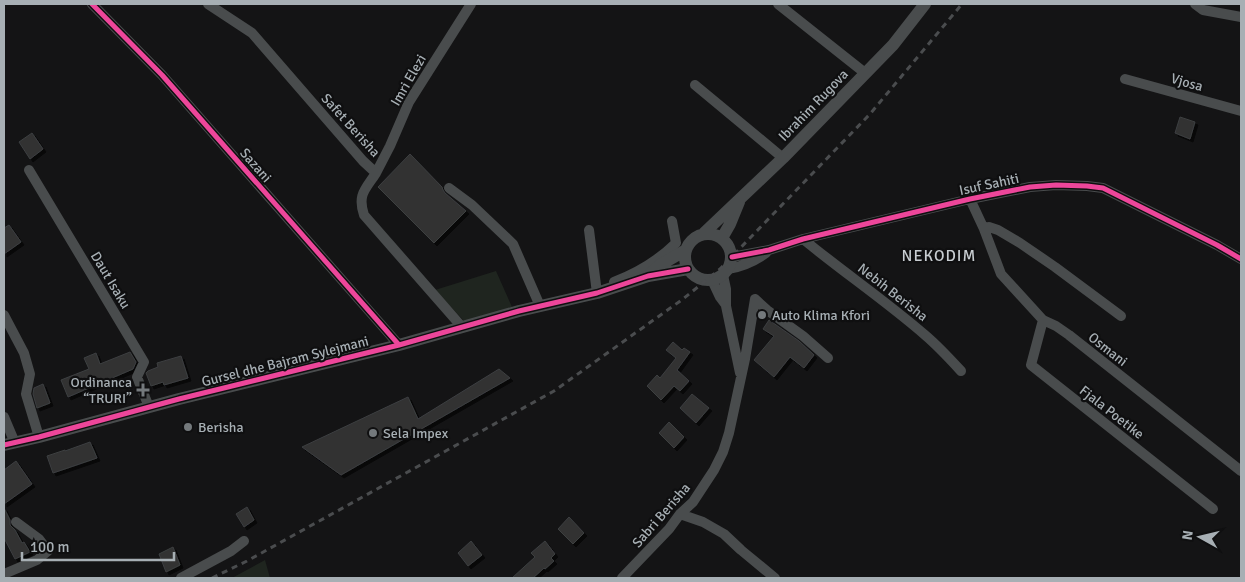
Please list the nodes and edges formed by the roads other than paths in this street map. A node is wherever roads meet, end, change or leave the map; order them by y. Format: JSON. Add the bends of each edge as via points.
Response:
{"nodes":[{"id":1,"x":92,"y":4,"type":"edge"},
{"id":2,"x":208,"y":4,"type":"edge"},
{"id":3,"x":471,"y":4,"type":"edge"},
{"id":4,"x":778,"y":4,"type":"edge"},
{"id":5,"x":925,"y":4,"type":"edge"},
{"id":6,"x":1195,"y":4,"type":"edge"},
{"id":7,"x":1241,"y":17,"type":"edge"},
{"id":8,"x":865,"y":73,"type":"junction"},
{"id":9,"x":1125,"y":79,"type":"dead end"},
{"id":10,"x":696,"y":86,"type":"dead end"},
{"id":11,"x":1241,"y":111,"type":"edge"},
{"id":12,"x":783,"y":158,"type":"junction"},
{"id":13,"x":30,"y":170,"type":"dead end"},
{"id":14,"x":376,"y":173,"type":"junction"},
{"id":15,"x":449,"y":188,"type":"dead end"},
{"id":16,"x":740,"y":200,"type":"junction"},
{"id":17,"x":970,"y":200,"type":"junction"},
{"id":18,"x":672,"y":221,"type":"dead end"},
{"id":19,"x":984,"y":228,"type":"junction"},
{"id":20,"x":589,"y":230,"type":"dead end"},
{"id":21,"x":704,"y":233,"type":"junction"},
{"id":22,"x":722,"y":238,"type":"junction"},
{"id":23,"x":804,"y":239,"type":"junction"},
{"id":24,"x":681,"y":246,"type":"junction"},
{"id":25,"x":1241,"y":259,"type":"edge"},
{"id":26,"x":688,"y":269,"type":"junction"},
{"id":27,"x":723,"y":270,"type":"junction"},
{"id":28,"x":648,"y":276,"type":"junction"},
{"id":29,"x":597,"y":290,"type":"junction"},
{"id":30,"x":540,"y":306,"type":"junction"},
{"id":31,"x":4,"y":315,"type":"edge"},
{"id":32,"x":1121,"y":316,"type":"dead end"},
{"id":33,"x":1043,"y":320,"type":"junction"},
{"id":34,"x":462,"y":327,"type":"junction"},
{"id":35,"x":399,"y":345,"type":"junction"},
{"id":36,"x":828,"y":358,"type":"dead end"},
{"id":37,"x":961,"y":371,"type":"dead end"},
{"id":38,"x":741,"y":379,"type":"junction"},
{"id":39,"x":149,"y":407,"type":"junction"},
{"id":40,"x":4,"y":417,"type":"edge"},
{"id":41,"x":39,"y":437,"type":"junction"},
{"id":42,"x":9,"y":444,"type":"edge"},
{"id":43,"x":1241,"y":471,"type":"edge"},
{"id":44,"x":1213,"y":509,"type":"dead end"},
{"id":45,"x":680,"y":514,"type":"junction"},
{"id":46,"x":16,"y":522,"type":"dead end"},
{"id":47,"x":244,"y":541,"type":"dead end"},
{"id":48,"x":4,"y":574,"type":"edge"},
{"id":49,"x":182,"y":578,"type":"edge"},
{"id":50,"x":622,"y":578,"type":"edge"},
{"id":51,"x":775,"y":578,"type":"edge"}],
"edges":[{"from":1,"to":35,"type":"street","name":"Sazani","via":[[162,75]]},
{"from":2,"to":14,"type":"street","name":"Safet Berisha","via":[[252,33]]},
{"from":3,"to":14,"type":"street","name":"Imri Elezi","via":[[409,102]]},
{"from":4,"to":8,"type":"street","name":"Ibrahim Rugova"},
{"from":5,"to":8,"type":"street","name":"Ibrahim Rugova","via":[[893,45]]},
{"from":6,"to":7,"type":"street","via":[[1203,10]]},
{"from":8,"to":12,"type":"street","name":"Ibrahim Rugova"},
{"from":9,"to":11,"type":"street","name":"Vjosa"},
{"from":10,"to":12,"type":"street","name":"Ibrahim Rugova"},
{"from":12,"to":16,"type":"street","name":"Ibrahim Rugova"},
{"from":13,"to":39,"type":"street","name":"Daut Isaku","via":[[144,362],[137,377]]},
{"from":14,"to":34,"type":"street","name":"Safet Berisha","via":[[361,196],[364,214]]},
{"from":15,"to":30,"type":"street","via":[[513,244]]},
{"from":16,"to":21,"type":"street","name":"Ibrahim Rugova"},
{"from":16,"to":22,"type":"street","name":"Ibrahim Rugova"},
{"from":17,"to":19,"type":"street","name":"Osmani"},
{"from":17,"to":23,"type":"street","name":"Isuf Sahiti"},
{"from":17,"to":25,"type":"street","name":"Isuf Sahiti","via":[[1056,184],[1102,188]]},
{"from":18,"to":24,"type":"street"},
{"from":19,"to":32,"type":"street","via":[[998,230],[1020,243]]},
{"from":19,"to":33,"type":"street","name":"Osmani","via":[[1001,274]]},
{"from":20,"to":29,"type":"street"},
{"from":21,"to":22,"type":"street"},
{"from":21,"to":24,"type":"street"},
{"from":22,"to":27,"type":"street","via":[[730,250]]},
{"from":23,"to":27,"type":"street","name":"Isuf Sahiti","via":[[768,250],[758,259]]},
{"from":23,"to":37,"type":"street","name":"Nebih Berisha","via":[[927,336]]},
{"from":24,"to":26,"type":"street"},
{"from":24,"to":28,"type":"street","name":"Gursel dhe Bajram Sylejmani"},
{"from":24,"to":29,"type":"street"},
{"from":26,"to":27,"type":"street","via":[[705,280]]},
{"from":26,"to":28,"type":"street","name":"Gursel dhe Bajram Sylejmani"},
{"from":27,"to":38,"type":"street","name":"Sabri Berisha","via":[[720,297],[726,306]]},
{"from":28,"to":29,"type":"street","name":"Gursel dhe Bajram Sylejmani"},
{"from":29,"to":30,"type":"street","name":"Gursel dhe Bajram Sylejmani"},
{"from":30,"to":34,"type":"street","name":"Gursel dhe Bajram Sylejmani"},
{"from":31,"to":41,"type":"street","via":[[24,353],[30,374],[26,394]]},
{"from":33,"to":43,"type":"street","name":"Osmani","via":[[1069,335]]},
{"from":33,"to":44,"type":"street","name":"Fjala Poetike","via":[[1031,365]]},
{"from":34,"to":35,"type":"street","name":"Gursel dhe Bajram Sylejmani"},
{"from":35,"to":39,"type":"street","name":"Gursel dhe Bajram Sylejmani"},
{"from":36,"to":38,"type":"street","name":"Sabri Berisha","via":[[755,299]]},
{"from":38,"to":45,"type":"street","name":"Sabri Berisha","via":[[723,452],[693,502]]},
{"from":39,"to":41,"type":"street","name":"Gursel dhe Bajram Sylejmani"},
{"from":40,"to":42,"type":"street","name":"Gursel dhe Bajram Sylejmani"},
{"from":41,"to":42,"type":"street","name":"Gursel dhe Bajram Sylejmani"},
{"from":45,"to":50,"type":"street","name":"Sabri Berisha"},
{"from":45,"to":51,"type":"street","via":[[724,534]]},
{"from":46,"to":48,"type":"street","via":[[39,539],[48,551],[37,560]]},
{"from":47,"to":49,"type":"street"}]}
